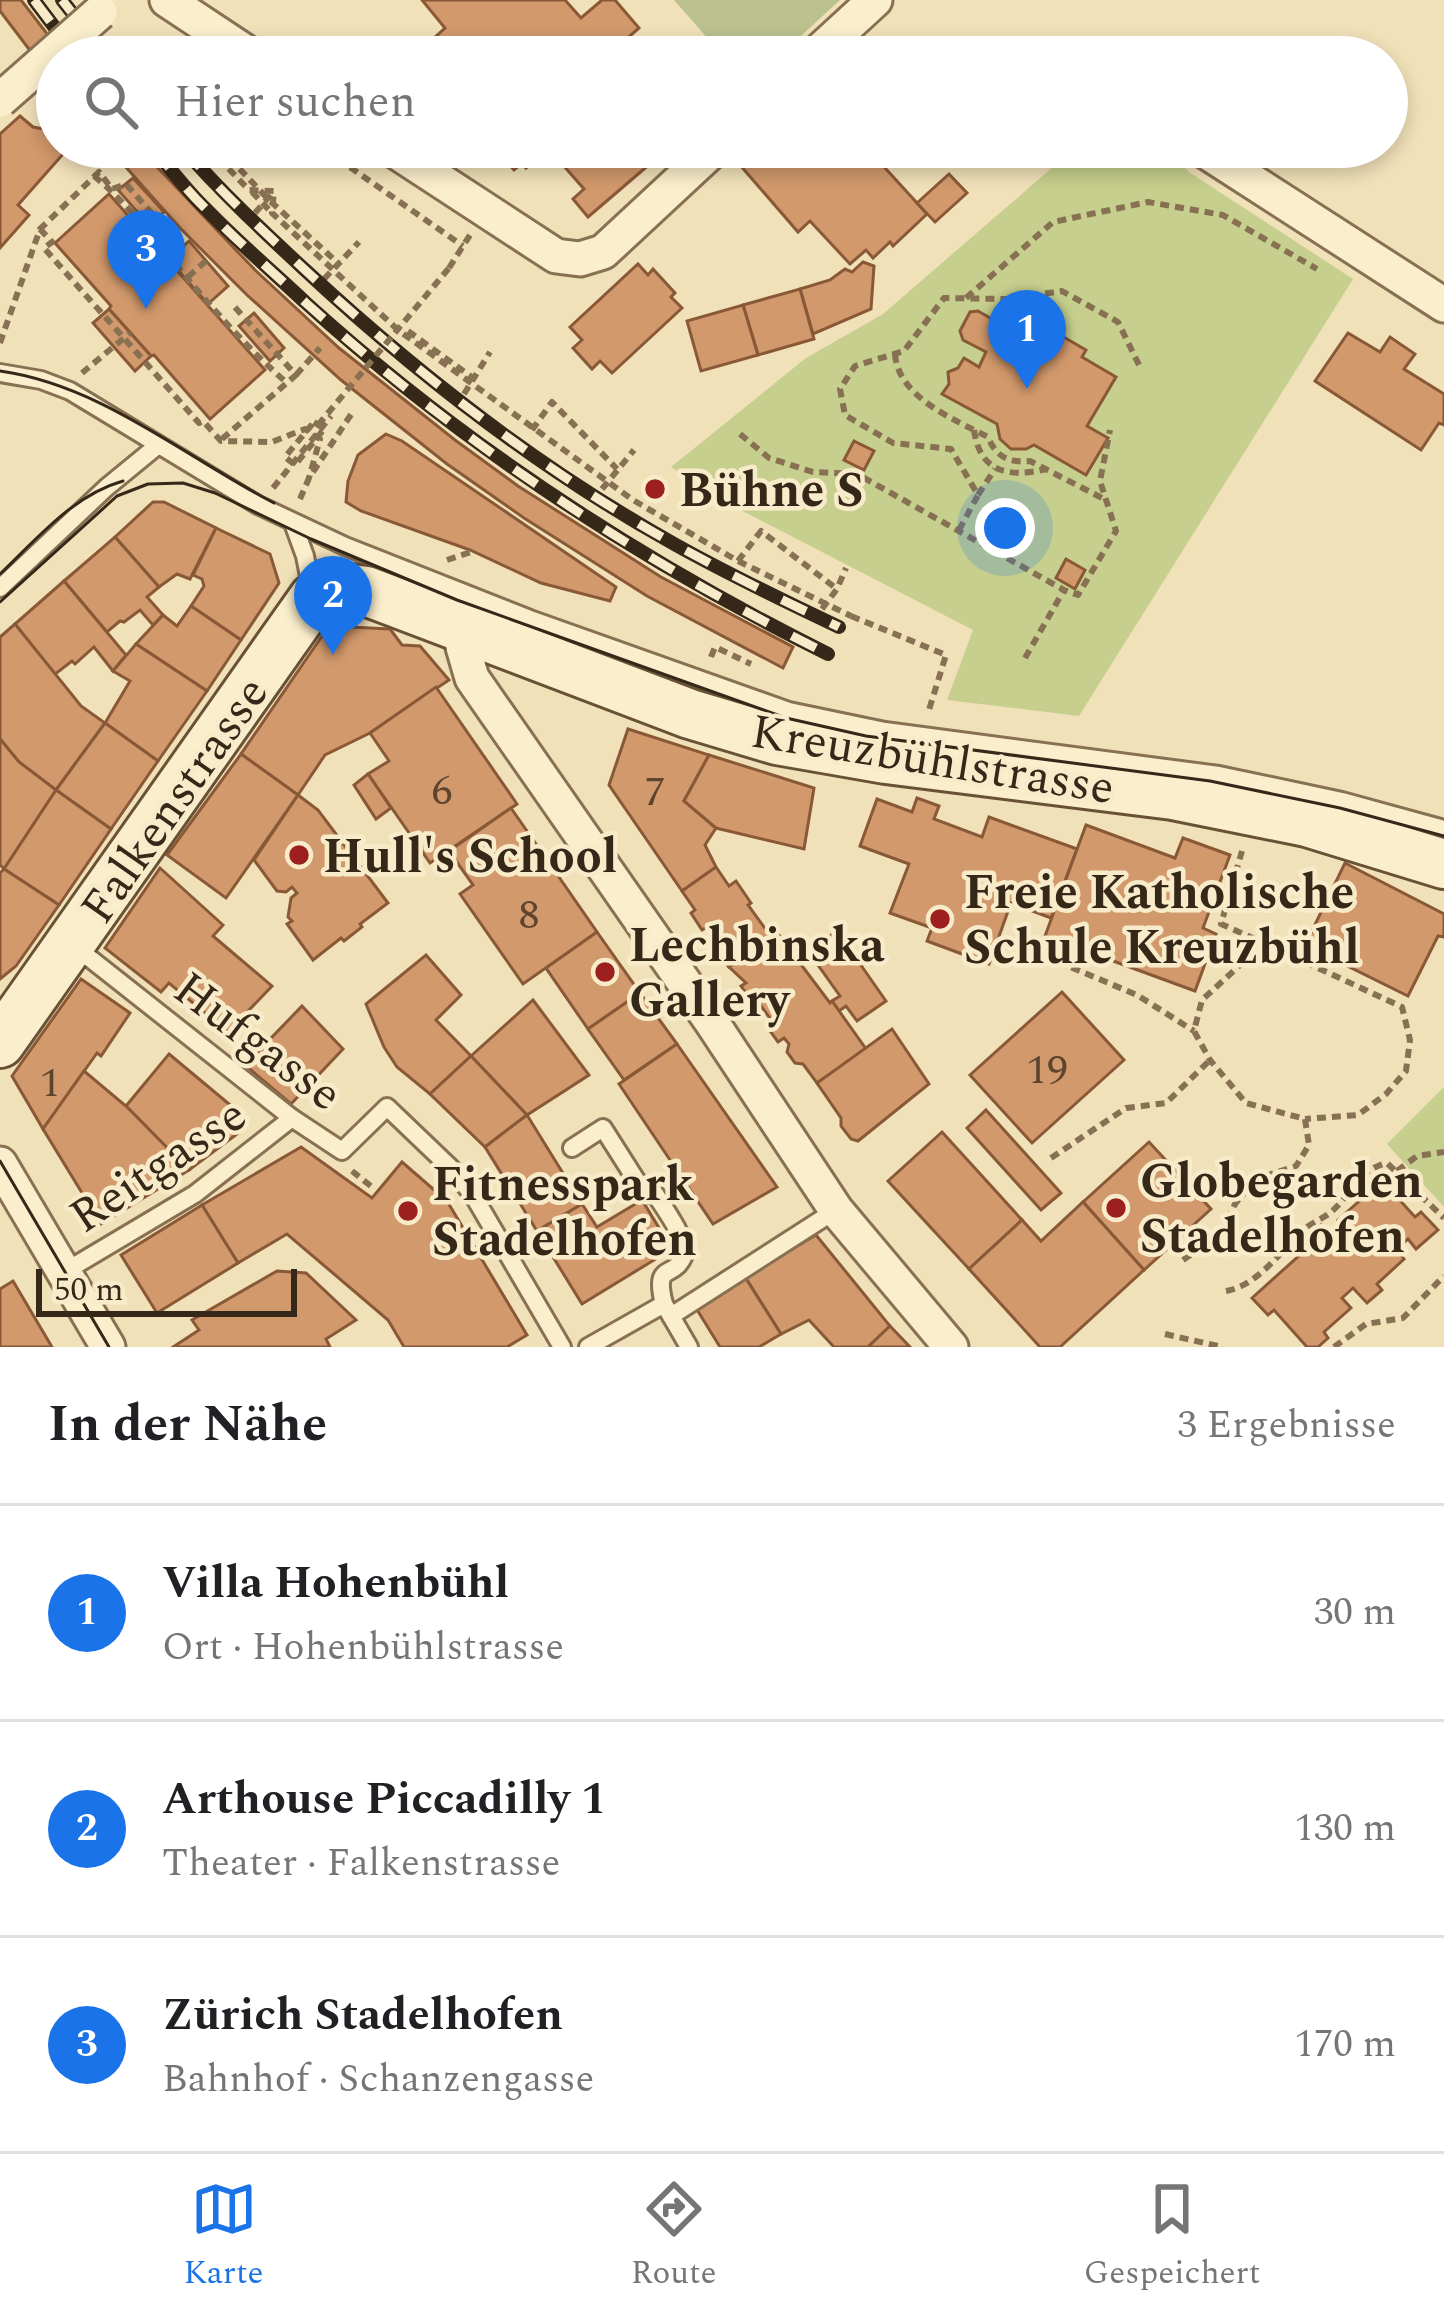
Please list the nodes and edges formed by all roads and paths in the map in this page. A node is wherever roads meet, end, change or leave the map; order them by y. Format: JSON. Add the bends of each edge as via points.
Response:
{"nodes":[{"id":1,"x":167,"y":0,"type":"edge"},
{"id":2,"x":874,"y":0,"type":"edge"},
{"id":3,"x":106,"y":6,"type":"edge"},
{"id":4,"x":72,"y":36,"type":"edge"},
{"id":5,"x":221,"y":36,"type":"edge"},
{"id":6,"x":835,"y":36,"type":"edge"},
{"id":7,"x":36,"y":68,"type":"edge"},
{"id":8,"x":0,"y":100,"type":"edge"},
{"id":9,"x":228,"y":168,"type":"edge"},
{"id":10,"x":239,"y":168,"type":"edge"},
{"id":11,"x":351,"y":168,"type":"edge"},
{"id":12,"x":421,"y":168,"type":"edge"},
{"id":13,"x":693,"y":168,"type":"edge"},
{"id":14,"x":1231,"y":168,"type":"edge"},
{"id":15,"x":94,"y":176,"type":"junction"},
{"id":16,"x":249,"y":190,"type":"junction"},
{"id":17,"x":274,"y":191,"type":"junction"},
{"id":18,"x":255,"y":213,"type":"dead end"},
{"id":19,"x":272,"y":213,"type":"junction"},
{"id":20,"x":476,"y":226,"type":"dead end"},
{"id":21,"x":40,"y":229,"type":"junction"},
{"id":22,"x":171,"y":235,"type":"dead end"},
{"id":23,"x":358,"y":242,"type":"dead end"},
{"id":24,"x":463,"y":246,"type":"junction"},
{"id":25,"x":208,"y":260,"type":"dead end"},
{"id":26,"x":339,"y":264,"type":"junction"},
{"id":27,"x":1317,"y":269,"type":"dead end"},
{"id":28,"x":186,"y":278,"type":"junction"},
{"id":29,"x":323,"y":279,"type":"dead end"},
{"id":30,"x":966,"y":298,"type":"junction"},
{"id":31,"x":232,"y":304,"type":"dead end"},
{"id":32,"x":1444,"y":305,"type":"edge"},
{"id":33,"x":398,"y":330,"type":"junction"},
{"id":34,"x":408,"y":332,"type":"dead end"},
{"id":35,"x":127,"y":335,"type":"junction"},
{"id":36,"x":0,"y":344,"type":"edge"},
{"id":37,"x":320,"y":348,"type":"dead end"},
{"id":38,"x":490,"y":352,"type":"dead end"},
{"id":39,"x":895,"y":353,"type":"junction"},
{"id":40,"x":1141,"y":367,"type":"dead end"},
{"id":41,"x":0,"y":373,"type":"edge"},
{"id":42,"x":296,"y":375,"type":"junction"},
{"id":43,"x":77,"y":377,"type":"dead end"},
{"id":44,"x":473,"y":378,"type":"junction"},
{"id":45,"x":287,"y":383,"type":"junction"},
{"id":46,"x":464,"y":394,"type":"dead end"},
{"id":47,"x":352,"y":413,"type":"dead end"},
{"id":48,"x":331,"y":416,"type":"dead end"},
{"id":49,"x":532,"y":430,"type":"junction"},
{"id":50,"x":974,"y":430,"type":"junction"},
{"id":51,"x":1110,"y":430,"type":"dead end"},
{"id":52,"x":313,"y":434,"type":"junction"},
{"id":53,"x":740,"y":434,"type":"dead end"},
{"id":54,"x":219,"y":442,"type":"junction"},
{"id":55,"x":158,"y":446,"type":"junction"},
{"id":56,"x":634,"y":450,"type":"dead end"},
{"id":57,"x":617,"y":469,"type":"junction"},
{"id":58,"x":994,"y":469,"type":"junction"},
{"id":59,"x":1047,"y":469,"type":"junction"},
{"id":60,"x":308,"y":478,"type":"junction"},
{"id":61,"x":273,"y":488,"type":"dead end"},
{"id":62,"x":602,"y":489,"type":"dead end"},
{"id":63,"x":978,"y":495,"type":"junction"},
{"id":64,"x":1104,"y":499,"type":"junction"},
{"id":65,"x":298,"y":502,"type":"dead end"},
{"id":66,"x":293,"y":523,"type":"junction"},
{"id":67,"x":959,"y":530,"type":"junction"},
{"id":68,"x":472,"y":551,"type":"dead end"},
{"id":69,"x":738,"y":561,"type":"junction"},
{"id":70,"x":438,"y":564,"type":"dead end"},
{"id":71,"x":846,"y":568,"type":"dead end"},
{"id":72,"x":0,"y":587,"type":"edge"},
{"id":73,"x":837,"y":589,"type":"junction"},
{"id":74,"x":1064,"y":590,"type":"junction"},
{"id":75,"x":313,"y":598,"type":"junction"},
{"id":76,"x":822,"y":609,"type":"dead end"},
{"id":77,"x":467,"y":630,"type":"junction"},
{"id":78,"x":715,"y":647,"type":"dead end"},
{"id":79,"x":1025,"y":658,"type":"dead end"},
{"id":80,"x":751,"y":664,"type":"dead end"},
{"id":81,"x":928,"y":716,"type":"dead end"},
{"id":82,"x":1444,"y":829,"type":"edge"},
{"id":83,"x":1243,"y":847,"type":"dead end"},
{"id":84,"x":1444,"y":864,"type":"edge"},
{"id":85,"x":1264,"y":943,"type":"junction"},
{"id":86,"x":72,"y":945,"type":"junction"},
{"id":87,"x":1048,"y":949,"type":"dead end"},
{"id":88,"x":1194,"y":1031,"type":"junction"},
{"id":89,"x":0,"y":1043,"type":"edge"},
{"id":90,"x":1210,"y":1060,"type":"junction"},
{"id":91,"x":292,"y":1118,"type":"junction"},
{"id":92,"x":1305,"y":1119,"type":"junction"},
{"id":93,"x":572,"y":1148,"type":"dead end"},
{"id":94,"x":1444,"y":1151,"type":"edge"},
{"id":95,"x":1051,"y":1158,"type":"dead end"},
{"id":96,"x":0,"y":1164,"type":"edge"},
{"id":97,"x":1396,"y":1171,"type":"junction"},
{"id":98,"x":836,"y":1210,"type":"junction"},
{"id":99,"x":1444,"y":1218,"type":"edge"},
{"id":100,"x":1183,"y":1261,"type":"dead end"},
{"id":101,"x":64,"y":1272,"type":"junction"},
{"id":102,"x":1444,"y":1276,"type":"edge"},
{"id":103,"x":1226,"y":1291,"type":"dead end"},
{"id":104,"x":667,"y":1310,"type":"junction"},
{"id":105,"x":1165,"y":1334,"type":"dead end"},
{"id":106,"x":108,"y":1347,"type":"edge"},
{"id":107,"x":562,"y":1347,"type":"edge"},
{"id":108,"x":588,"y":1347,"type":"edge"},
{"id":109,"x":689,"y":1347,"type":"edge"},
{"id":110,"x":951,"y":1347,"type":"edge"},
{"id":111,"x":1222,"y":1347,"type":"edge"},
{"id":112,"x":1334,"y":1347,"type":"edge"}],
"edges":[{"from":1,"to":5,"type":"street"},
{"from":2,"to":6,"type":"street"},
{"from":3,"to":4,"type":"street","bridge":true},
{"from":7,"to":8,"type":"street","bridge":true},
{"from":9,"to":16,"type":"path","bridge":true},
{"from":10,"to":26,"type":"path"},
{"from":11,"to":24,"type":"path"},
{"from":12,"to":13,"type":"street","via":[[556,256],[580,259],[603,252]]},
{"from":14,"to":32,"type":"street"},
{"from":15,"to":21,"type":"path"},
{"from":15,"to":22,"type":"path","via":[[99,172],[112,189],[126,184]]},
{"from":15,"to":28,"type":"path"},
{"from":16,"to":17,"type":"path","bridge":true},
{"from":16,"to":19,"type":"path","bridge":true},
{"from":17,"to":18,"type":"path"},
{"from":17,"to":19,"type":"path","bridge":true},
{"from":19,"to":33,"type":"path","bridge":true},
{"from":20,"to":24,"type":"path"},
{"from":21,"to":35,"type":"path","via":[[52,242],[44,248]]},
{"from":21,"to":36,"type":"path"},
{"from":23,"to":26,"type":"path"},
{"from":24,"to":33,"type":"path","bridge":true},
{"from":25,"to":28,"type":"path"},
{"from":26,"to":29,"type":"path"},
{"from":27,"to":30,"type":"path","via":[[1222,215],[1148,202],[1053,222]]},
{"from":28,"to":45,"type":"path"},
{"from":30,"to":39,"type":"path","via":[[944,298]]},
{"from":30,"to":40,"type":"path","via":[[1062,291],[1118,322]]},
{"from":31,"to":42,"type":"path"},
{"from":33,"to":49,"type":"path","bridge":true},
{"from":33,"to":52,"type":"path","bridge":true,"via":[[285,457]]},
{"from":34,"to":44,"type":"path"},
{"from":35,"to":43,"type":"path"},
{"from":35,"to":54,"type":"path"},
{"from":37,"to":42,"type":"path"},
{"from":38,"to":44,"type":"path"},
{"from":39,"to":50,"type":"path","via":[[896,370],[923,400]]},
{"from":39,"to":63,"type":"path","via":[[855,366],[840,389],[845,415],[893,443],[951,449]]},
{"from":41,"to":55,"type":"lane","via":[[70,391]]},
{"from":42,"to":45,"type":"path"},
{"from":44,"to":46,"type":"path"},
{"from":45,"to":54,"type":"path"},
{"from":47,"to":60,"type":"path"},
{"from":48,"to":61,"type":"path"},
{"from":49,"to":57,"type":"path","via":[[552,402]]},
{"from":49,"to":69,"type":"path","bridge":true},
{"from":50,"to":58,"type":"path"},
{"from":50,"to":59,"type":"path","via":[[1002,458]]},
{"from":51,"to":64,"type":"path"},
{"from":52,"to":54,"type":"path"},
{"from":52,"to":60,"type":"path","via":[[320,440]]},
{"from":53,"to":67,"type":"path","via":[[769,458],[857,474]]},
{"from":55,"to":66,"type":"lane"},
{"from":55,"to":72,"type":"lane"},
{"from":56,"to":57,"type":"path"},
{"from":57,"to":62,"type":"path"},
{"from":58,"to":59,"type":"path"},
{"from":58,"to":63,"type":"path"},
{"from":59,"to":64,"type":"path"},
{"from":60,"to":65,"type":"path"},
{"from":63,"to":67,"type":"path"},
{"from":64,"to":74,"type":"path","via":[[1116,531],[1078,595]]},
{"from":66,"to":75,"type":"lane"},
{"from":66,"to":82,"type":"lane","via":[[460,593],[789,711],[1220,775]]},
{"from":67,"to":74,"type":"path"},
{"from":68,"to":70,"type":"path"},
{"from":69,"to":73,"type":"path","via":[[761,531]]},
{"from":69,"to":81,"type":"path","bridge":true,"via":[[946,656]]},
{"from":71,"to":73,"type":"path"},
{"from":73,"to":76,"type":"path"},
{"from":74,"to":79,"type":"path"},
{"from":75,"to":77,"type":"main road","name":"Kreuzbühlstrasse","via":[[366,591]]},
{"from":75,"to":86,"type":"main road","name":"Falkenstrasse"},
{"from":77,"to":84,"type":"main road","name":"Kreuzbühlstrasse","via":[[777,740],[1173,795],[1306,821]]},
{"from":77,"to":98,"type":"street","via":[[472,677]]},
{"from":78,"to":80,"type":"path"},
{"from":83,"to":85,"type":"path","via":[[1221,924]]},
{"from":85,"to":88,"type":"path","via":[[1202,1000]]},
{"from":85,"to":92,"type":"path","via":[[1402,1007],[1410,1040],[1406,1071],[1386,1094],[1358,1115]]},
{"from":86,"to":89,"type":"main road","name":"Falkenstrasse"},
{"from":86,"to":91,"type":"lane","name":"Hufgasse"},
{"from":87,"to":88,"type":"path"},
{"from":88,"to":90,"type":"path"},
{"from":90,"to":92,"type":"path","via":[[1246,1102]]},
{"from":90,"to":95,"type":"path","via":[[1166,1103],[1126,1108]]},
{"from":91,"to":101,"type":"lane","name":"Reitgasse","via":[[195,1194]]},
{"from":91,"to":107,"type":"lane","name":"Hufgasse","via":[[343,1151],[387,1107],[476,1199]]},
{"from":92,"to":100,"type":"path","via":[[1309,1145],[1296,1166],[1256,1179],[1225,1226]]},
{"from":93,"to":104,"type":"lane","via":[[603,1128],[674,1223],[685,1250],[659,1284]]},
{"from":94,"to":97,"type":"path"},
{"from":96,"to":101,"type":"street"},
{"from":97,"to":99,"type":"path"},
{"from":97,"to":103,"type":"path","via":[[1372,1166],[1333,1211]]},
{"from":98,"to":104,"type":"lane"},
{"from":98,"to":110,"type":"street"},
{"from":101,"to":106,"type":"street"},
{"from":102,"to":112,"type":"path","via":[[1403,1318],[1366,1324]]},
{"from":104,"to":108,"type":"lane"},
{"from":104,"to":109,"type":"lane"},
{"from":105,"to":111,"type":"path"}]}
